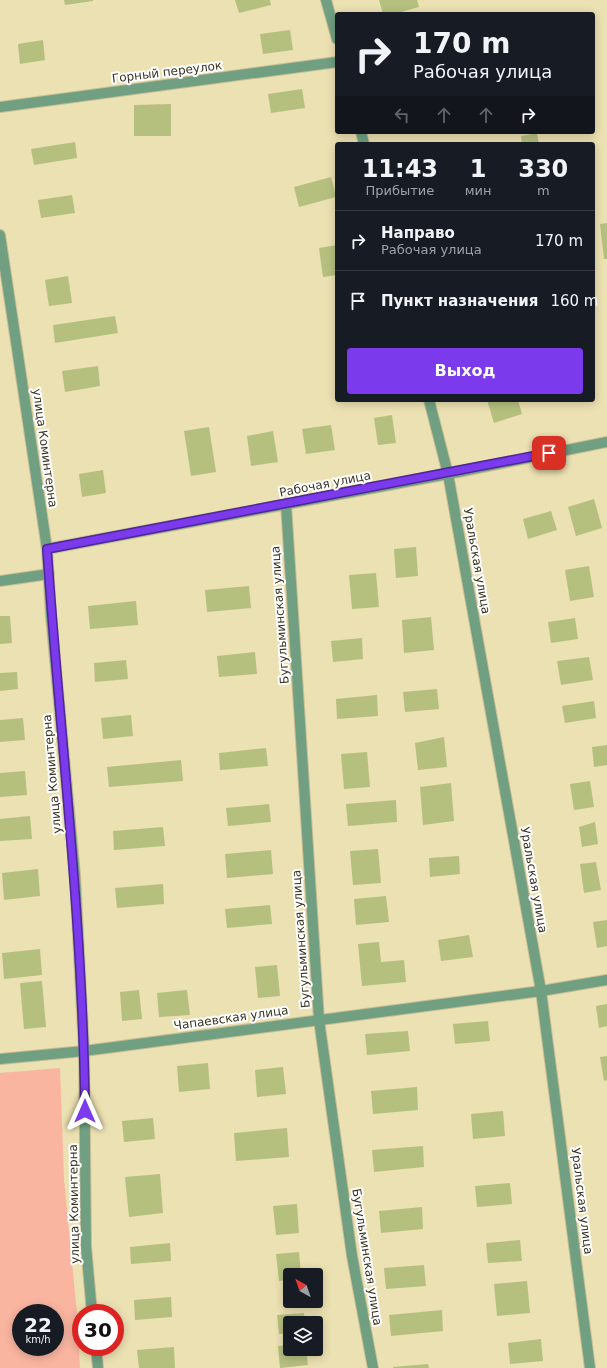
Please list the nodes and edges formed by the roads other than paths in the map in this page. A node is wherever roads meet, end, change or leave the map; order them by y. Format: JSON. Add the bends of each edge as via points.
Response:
{"nodes":[{"id":1,"x":326,"y":0,"type":"edge"},
{"id":2,"x":335,"y":32,"type":"edge"},
{"id":3,"x":335,"y":62,"type":"edge"},
{"id":4,"x":0,"y":107,"type":"edge"},
{"id":5,"x":0,"y":235,"type":"edge"},
{"id":6,"x":430,"y":402,"type":"edge"},
{"id":7,"x":607,"y":442,"type":"edge"},
{"id":8,"x":448,"y":474,"type":"junction"},
{"id":9,"x":286,"y":504,"type":"junction"},
{"id":10,"x":47,"y":549,"type":"junction"},
{"id":11,"x":48,"y":574,"type":"junction"},
{"id":12,"x":0,"y":582,"type":"edge"},
{"id":13,"x":607,"y":980,"type":"edge"},
{"id":14,"x":541,"y":991,"type":"junction"},
{"id":15,"x":319,"y":1020,"type":"junction"},
{"id":16,"x":84,"y":1051,"type":"junction"},
{"id":17,"x":0,"y":1059,"type":"edge"},
{"id":18,"x":91,"y":1304,"type":"edge"},
{"id":19,"x":97,"y":1356,"type":"edge"},
{"id":20,"x":98,"y":1368,"type":"edge"},
{"id":21,"x":373,"y":1368,"type":"edge"},
{"id":22,"x":590,"y":1368,"type":"edge"}],
"edges":[{"from":1,"to":2,"type":"street"},
{"from":3,"to":4,"type":"street","name":"Горный переулок"},
{"from":5,"to":10,"type":"street","name":"улица Коминтерна"},
{"from":6,"to":8,"type":"street","name":"Уральская улица"},
{"from":7,"to":8,"type":"street","name":"Рабочая улица"},
{"from":8,"to":9,"type":"street","name":"Рабочая улица"},
{"from":8,"to":14,"type":"street","name":"Уральская улица"},
{"from":9,"to":10,"type":"street","name":"Рабочая улица"},
{"from":9,"to":15,"type":"street","name":"Бугульминская улица"},
{"from":10,"to":11,"type":"street","name":"улица Коминтерна"},
{"from":11,"to":12,"type":"street"},
{"from":11,"to":16,"type":"street","name":"улица Коминтерна","via":[[75,875]]},
{"from":13,"to":14,"type":"street","name":"Чапаевская улица"},
{"from":14,"to":15,"type":"street","name":"Чапаевская улица"},
{"from":14,"to":22,"type":"street","name":"Уральская улица"},
{"from":15,"to":16,"type":"street","name":"Чапаевская улица"},
{"from":15,"to":21,"type":"street","name":"Бугульминская улица","via":[[352,1256]]},
{"from":16,"to":17,"type":"street","name":"Чапаевская улица"},
{"from":16,"to":18,"type":"street","name":"улица Коминтерна","via":[[86,1246]]},
{"from":19,"to":20,"type":"street"}]}
